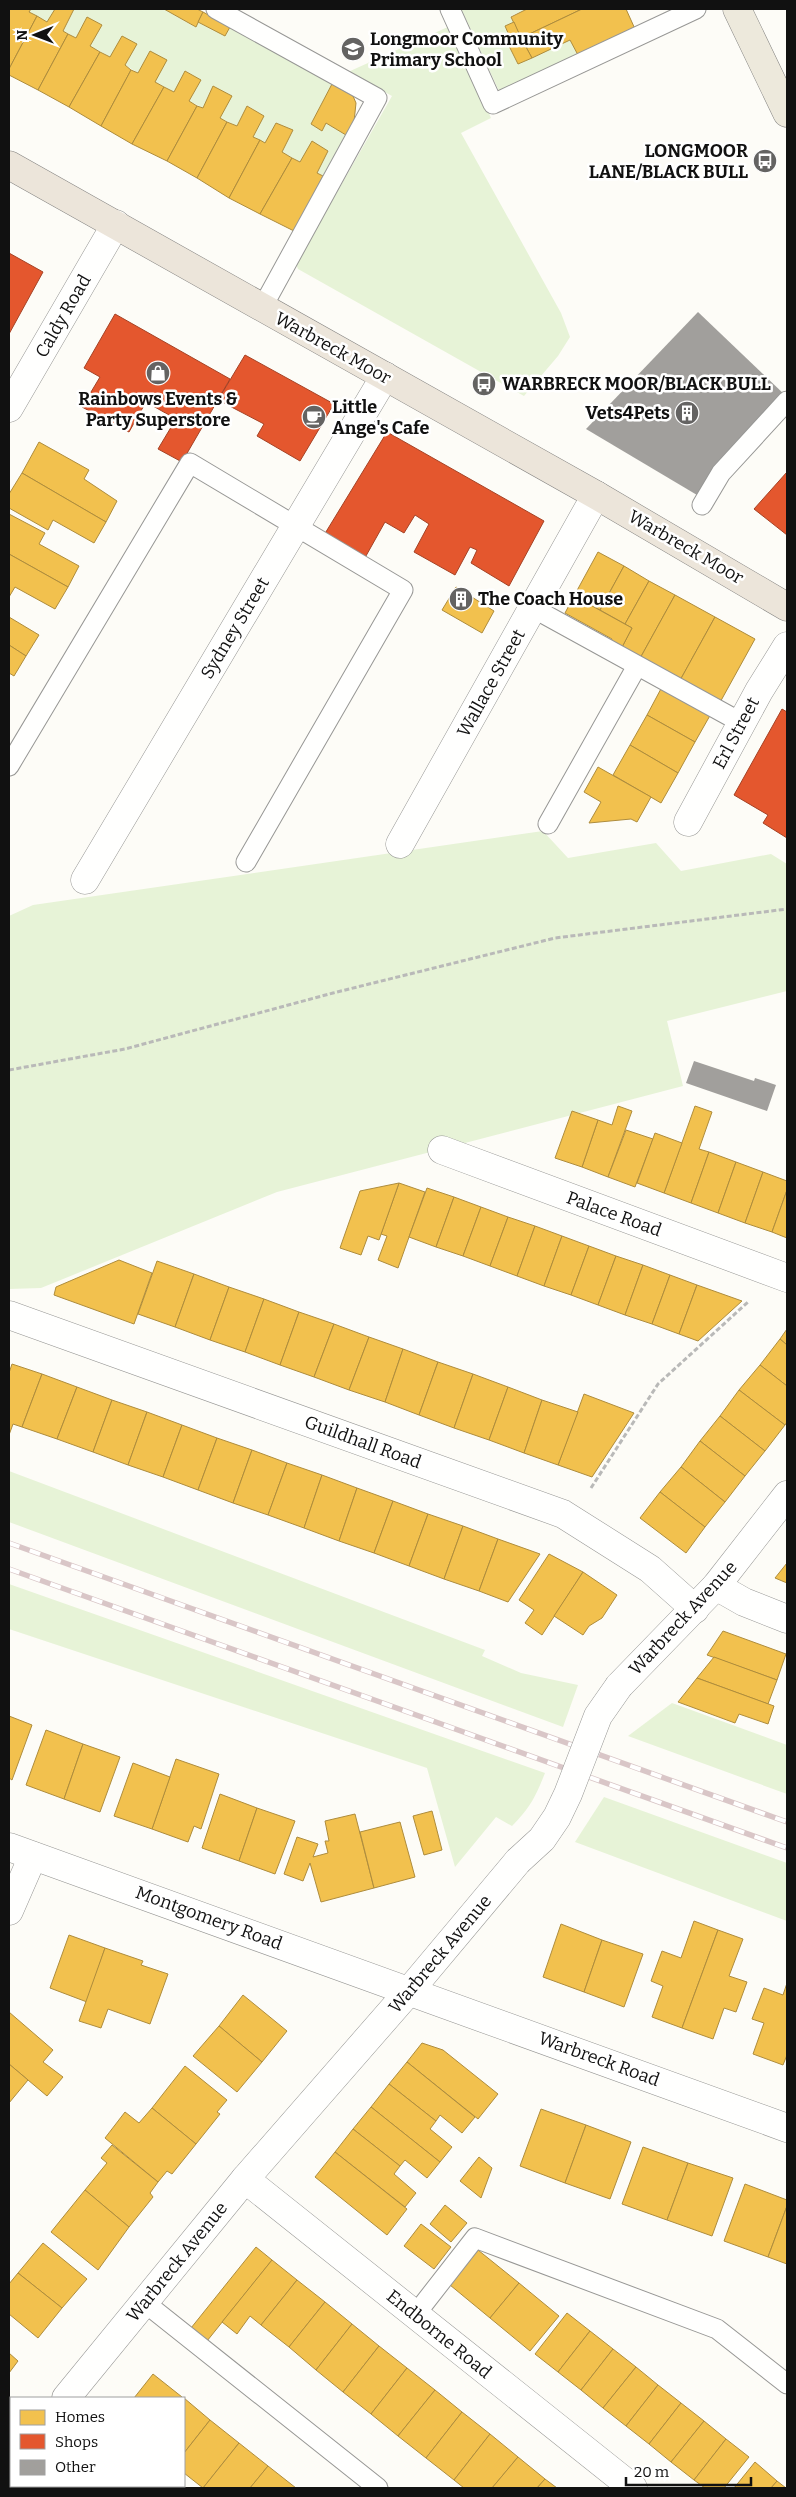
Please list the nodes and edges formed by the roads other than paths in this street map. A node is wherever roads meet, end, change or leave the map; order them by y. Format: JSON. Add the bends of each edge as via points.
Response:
{"nodes":[{"id":1,"x":216,"y":9,"type":"edge"},
{"id":2,"x":450,"y":9,"type":"edge"},
{"id":3,"x":696,"y":9,"type":"edge"},
{"id":4,"x":736,"y":9,"type":"edge"},
{"id":5,"x":787,"y":113,"type":"edge"},
{"id":6,"x":9,"y":165,"type":"edge"},
{"id":7,"x":116,"y":224,"type":"junction"},
{"id":8,"x":262,"y":308,"type":"junction"},
{"id":9,"x":385,"y":376,"type":"junction"},
{"id":10,"x":787,"y":402,"type":"edge"},
{"id":11,"x":9,"y":408,"type":"edge"},
{"id":12,"x":596,"y":495,"type":"junction"},
{"id":13,"x":702,"y":505,"type":"dead end"},
{"id":14,"x":296,"y":526,"type":"junction"},
{"id":15,"x":787,"y":607,"type":"edge"},
{"id":16,"x":533,"y":608,"type":"junction"},
{"id":17,"x":784,"y":657,"type":"edge"},
{"id":18,"x":637,"y":666,"type":"junction"},
{"id":19,"x":742,"y":723,"type":"junction"},
{"id":20,"x":9,"y":766,"type":"edge"},
{"id":21,"x":688,"y":822,"type":"dead end"},
{"id":22,"x":548,"y":824,"type":"dead end"},
{"id":23,"x":400,"y":844,"type":"dead end"},
{"id":24,"x":246,"y":862,"type":"dead end"},
{"id":25,"x":85,"y":880,"type":"dead end"},
{"id":26,"x":442,"y":1150,"type":"dead end"},
{"id":27,"x":783,"y":1276,"type":"edge"},
{"id":28,"x":9,"y":1315,"type":"edge"},
{"id":29,"x":787,"y":1495,"type":"edge"},
{"id":30,"x":716,"y":1586,"type":"junction"},
{"id":31,"x":695,"y":1609,"type":"junction"},
{"id":32,"x":787,"y":1619,"type":"edge"},
{"id":33,"x":21,"y":1851,"type":"edge"},
{"id":34,"x":9,"y":1911,"type":"edge"},
{"id":35,"x":410,"y":1990,"type":"junction"},
{"id":36,"x":787,"y":2128,"type":"edge"},
{"id":37,"x":245,"y":2179,"type":"junction"},
{"id":38,"x":144,"y":2302,"type":"junction"},
{"id":39,"x":415,"y":2315,"type":"junction"},
{"id":40,"x":787,"y":2384,"type":"edge"},
{"id":41,"x":67,"y":2397,"type":"edge"},
{"id":42,"x":378,"y":2488,"type":"edge"},
{"id":43,"x":632,"y":2488,"type":"edge"}],
"edges":[{"from":1,"to":8,"type":"lane","via":[[377,98]]},
{"from":2,"to":3,"type":"lane","via":[[493,104]]},
{"from":4,"to":5,"type":"main road"},
{"from":6,"to":7,"type":"highway","name":"Warbreck Moor"},
{"from":7,"to":8,"type":"highway","name":"Warbreck Moor"},
{"from":7,"to":11,"type":"street","name":"Caldy Road"},
{"from":8,"to":9,"type":"highway","name":"Warbreck Moor"},
{"from":9,"to":12,"type":"highway","name":"Warbreck Moor"},
{"from":9,"to":14,"type":"street","name":"Sydney Street"},
{"from":10,"to":13,"type":"lane","via":[[721,473]]},
{"from":12,"to":15,"type":"highway","name":"Warbreck Moor"},
{"from":12,"to":16,"type":"street","name":"Wallace Street"},
{"from":14,"to":20,"type":"lane","via":[[190,463]]},
{"from":14,"to":24,"type":"lane","via":[[403,590]]},
{"from":14,"to":25,"type":"street","name":"Sydney Street"},
{"from":16,"to":18,"type":"lane"},
{"from":16,"to":23,"type":"street","name":"Wallace Street"},
{"from":17,"to":19,"type":"street","name":"Erl Street"},
{"from":18,"to":19,"type":"lane"},
{"from":18,"to":22,"type":"lane"},
{"from":19,"to":21,"type":"street","name":"Erl Street"},
{"from":26,"to":27,"type":"street","name":"Palace Road"},
{"from":28,"to":31,"type":"street","name":"Guildhall Road","via":[[563,1514],[650,1569]]},
{"from":29,"to":30,"type":"street","name":"Warbreck Avenue"},
{"from":30,"to":31,"type":"street","name":"Warbreck Avenue"},
{"from":30,"to":32,"type":"street","via":[[744,1602]]},
{"from":31,"to":35,"type":"street","name":"Warbreck Avenue","bridge":true,"via":[[619,1686],[598,1716],[568,1794],[542,1839],[518,1861]]},
{"from":33,"to":34,"type":"street"},
{"from":33,"to":35,"type":"street","name":"Montgomery Road"},
{"from":35,"to":36,"type":"street","name":"Warbreck Road"},
{"from":35,"to":37,"type":"street","name":"Warbreck Avenue"},
{"from":37,"to":38,"type":"street","name":"Warbreck Avenue"},
{"from":37,"to":39,"type":"street","name":"Endborne Road"},
{"from":38,"to":41,"type":"street","name":"Warbreck Avenue"},
{"from":38,"to":42,"type":"lane"},
{"from":39,"to":40,"type":"lane","via":[[475,2238],[717,2329]]},
{"from":39,"to":43,"type":"street","name":"Endborne Road"}]}
